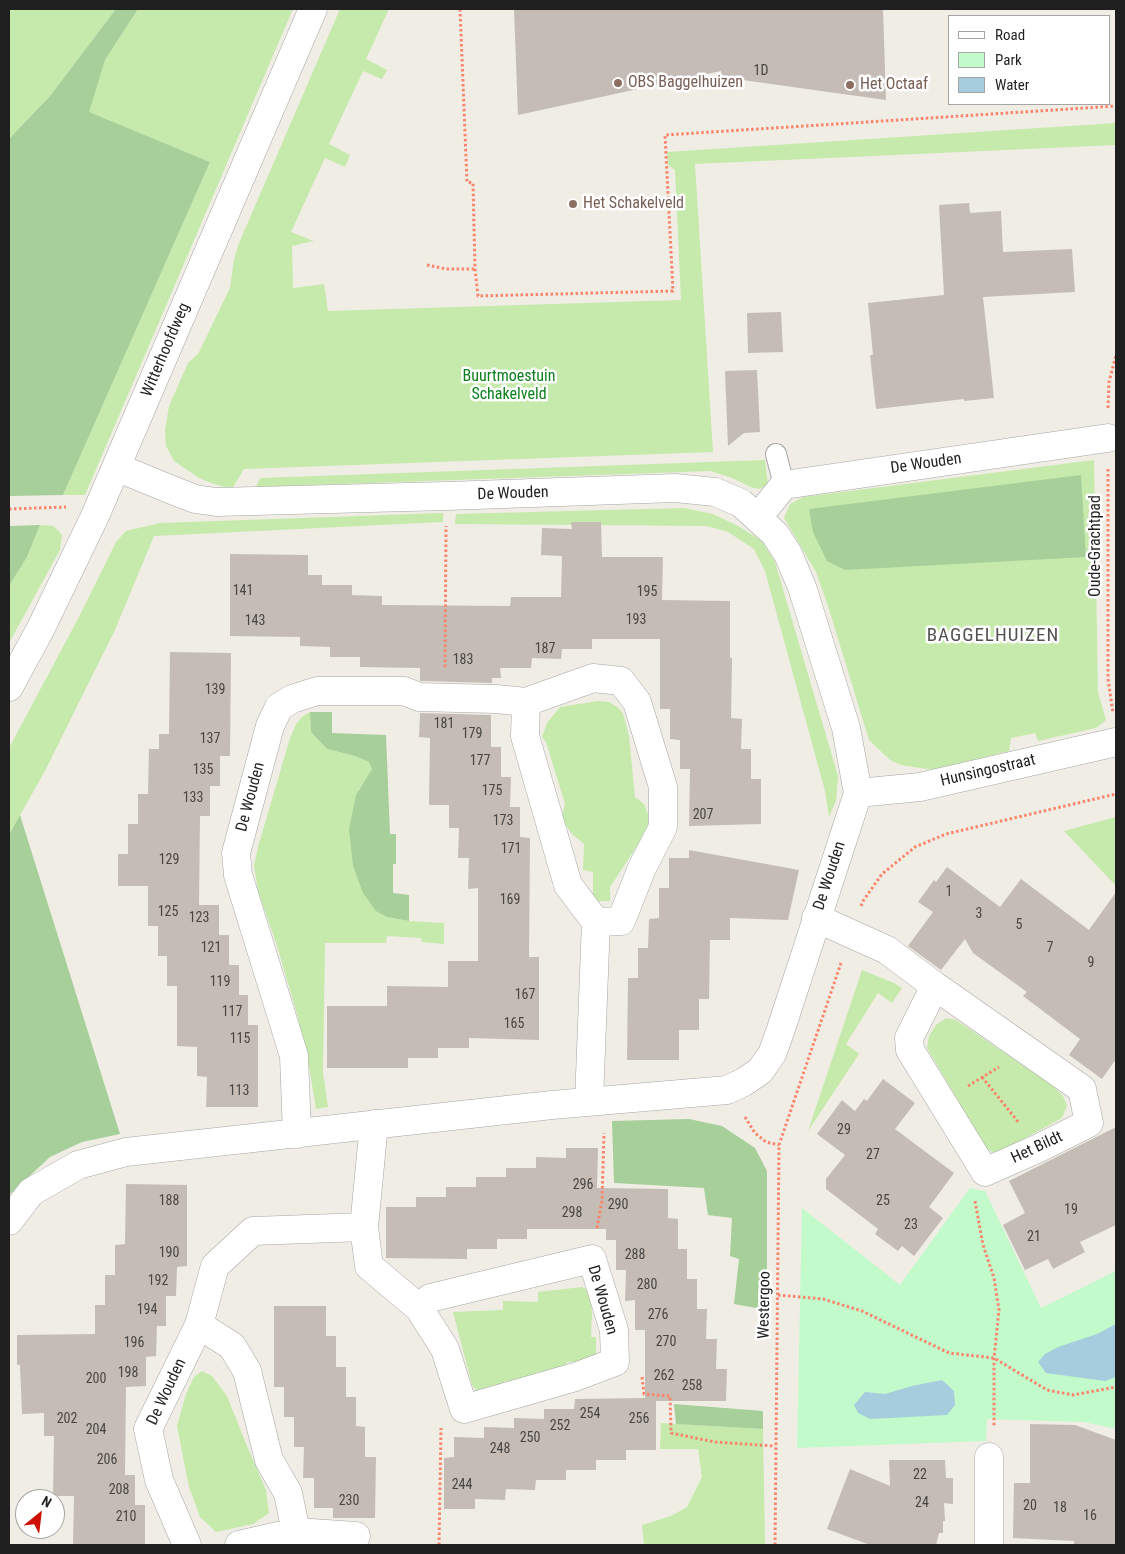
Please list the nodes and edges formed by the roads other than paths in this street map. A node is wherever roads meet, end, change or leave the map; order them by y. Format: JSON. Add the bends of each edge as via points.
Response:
{"nodes":[{"id":1,"x":314,"y":9,"type":"edge"},
{"id":2,"x":1108,"y":438,"type":"road end"},
{"id":3,"x":776,"y":454,"type":"dead end"},
{"id":4,"x":116,"y":467,"type":"junction"},
{"id":5,"x":784,"y":485,"type":"junction"},
{"id":6,"x":758,"y":517,"type":"junction"},
{"id":7,"x":9,"y":688,"type":"edge"},
{"id":8,"x":526,"y":702,"type":"junction"},
{"id":9,"x":1115,"y":730,"type":"edge"},
{"id":10,"x":858,"y":793,"type":"junction"},
{"id":11,"x":816,"y":918,"type":"junction"},
{"id":12,"x":596,"y":922,"type":"junction"},
{"id":13,"x":935,"y":986,"type":"junction"},
{"id":14,"x":597,"y":1101,"type":"junction"},
{"id":15,"x":374,"y":1124,"type":"junction"},
{"id":16,"x":297,"y":1134,"type":"junction"},
{"id":17,"x":9,"y":1221,"type":"edge"},
{"id":18,"x":364,"y":1227,"type":"junction"},
{"id":19,"x":420,"y":1308,"type":"junction"},
{"id":20,"x":198,"y":1325,"type":"junction"},
{"id":21,"x":989,"y":1457,"type":"road end"},
{"id":22,"x":296,"y":1532,"type":"junction"},
{"id":23,"x":356,"y":1536,"type":"dead end"},
{"id":24,"x":186,"y":1545,"type":"edge"},
{"id":25,"x":239,"y":1545,"type":"edge"},
{"id":26,"x":989,"y":1545,"type":"edge"}],
"edges":[{"from":1,"to":4,"type":"street","name":"Witterhoofdweg"},
{"from":2,"to":5,"type":"street","name":"De Wouden"},
{"from":3,"to":5,"type":"lane"},
{"from":4,"to":6,"type":"street","name":"De Wouden","via":[[172,490],[216,502],[675,488],[715,492],[741,503]]},
{"from":4,"to":7,"type":"street","name":"Witterhoofdweg","via":[[41,628]]},
{"from":5,"to":6,"type":"street"},
{"from":6,"to":10,"type":"street","name":"De Wouden","via":[[788,554],[802,587],[846,728]]},
{"from":8,"to":12,"type":"street","via":[[525,736],[568,885]]},
{"from":8,"to":12,"type":"street","name":"De Wouden","via":[[593,678],[621,681],[637,702],[663,788],[663,827],[621,921]]},
{"from":8,"to":16,"type":"street","name":"De Wouden","via":[[419,697],[404,690],[317,691],[279,707],[270,726],[236,852],[238,875],[294,1056]]},
{"from":9,"to":10,"type":"street","name":"Hunsingostraat","via":[[920,787]]},
{"from":10,"to":11,"type":"street","name":"De Wouden"},
{"from":11,"to":13,"type":"street","name":"Het Bildt","via":[[886,950]]},
{"from":11,"to":14,"type":"street","name":"De Wouden","via":[[772,1054],[760,1071],[728,1090]]},
{"from":12,"to":14,"type":"street"},
{"from":13,"to":13,"type":"street","name":"Het Bildt","via":[[909,1038],[910,1050],[985,1172],[1089,1122],[1082,1089]]},
{"from":14,"to":15,"type":"street","name":"De Wouden"},
{"from":15,"to":16,"type":"street","name":"De Wouden"},
{"from":15,"to":18,"type":"street"},
{"from":16,"to":17,"type":"street","name":"De Wouden","via":[[126,1152],[78,1165],[31,1192]]},
{"from":18,"to":19,"type":"street","via":[[369,1266]]},
{"from":18,"to":20,"type":"street","name":"De Wouden","via":[[253,1231],[215,1266]]},
{"from":19,"to":19,"type":"street","name":"De Wouden","via":[[446,1349],[464,1409],[615,1362],[614,1330],[592,1258],[430,1298]]},
{"from":20,"to":22,"type":"street","via":[[232,1346],[247,1371],[269,1460],[288,1493]]},
{"from":20,"to":24,"type":"street","name":"De Wouden","via":[[148,1429],[159,1480]]},
{"from":21,"to":26,"type":"street"},
{"from":22,"to":23,"type":"street"},
{"from":22,"to":25,"type":"street"}]}
